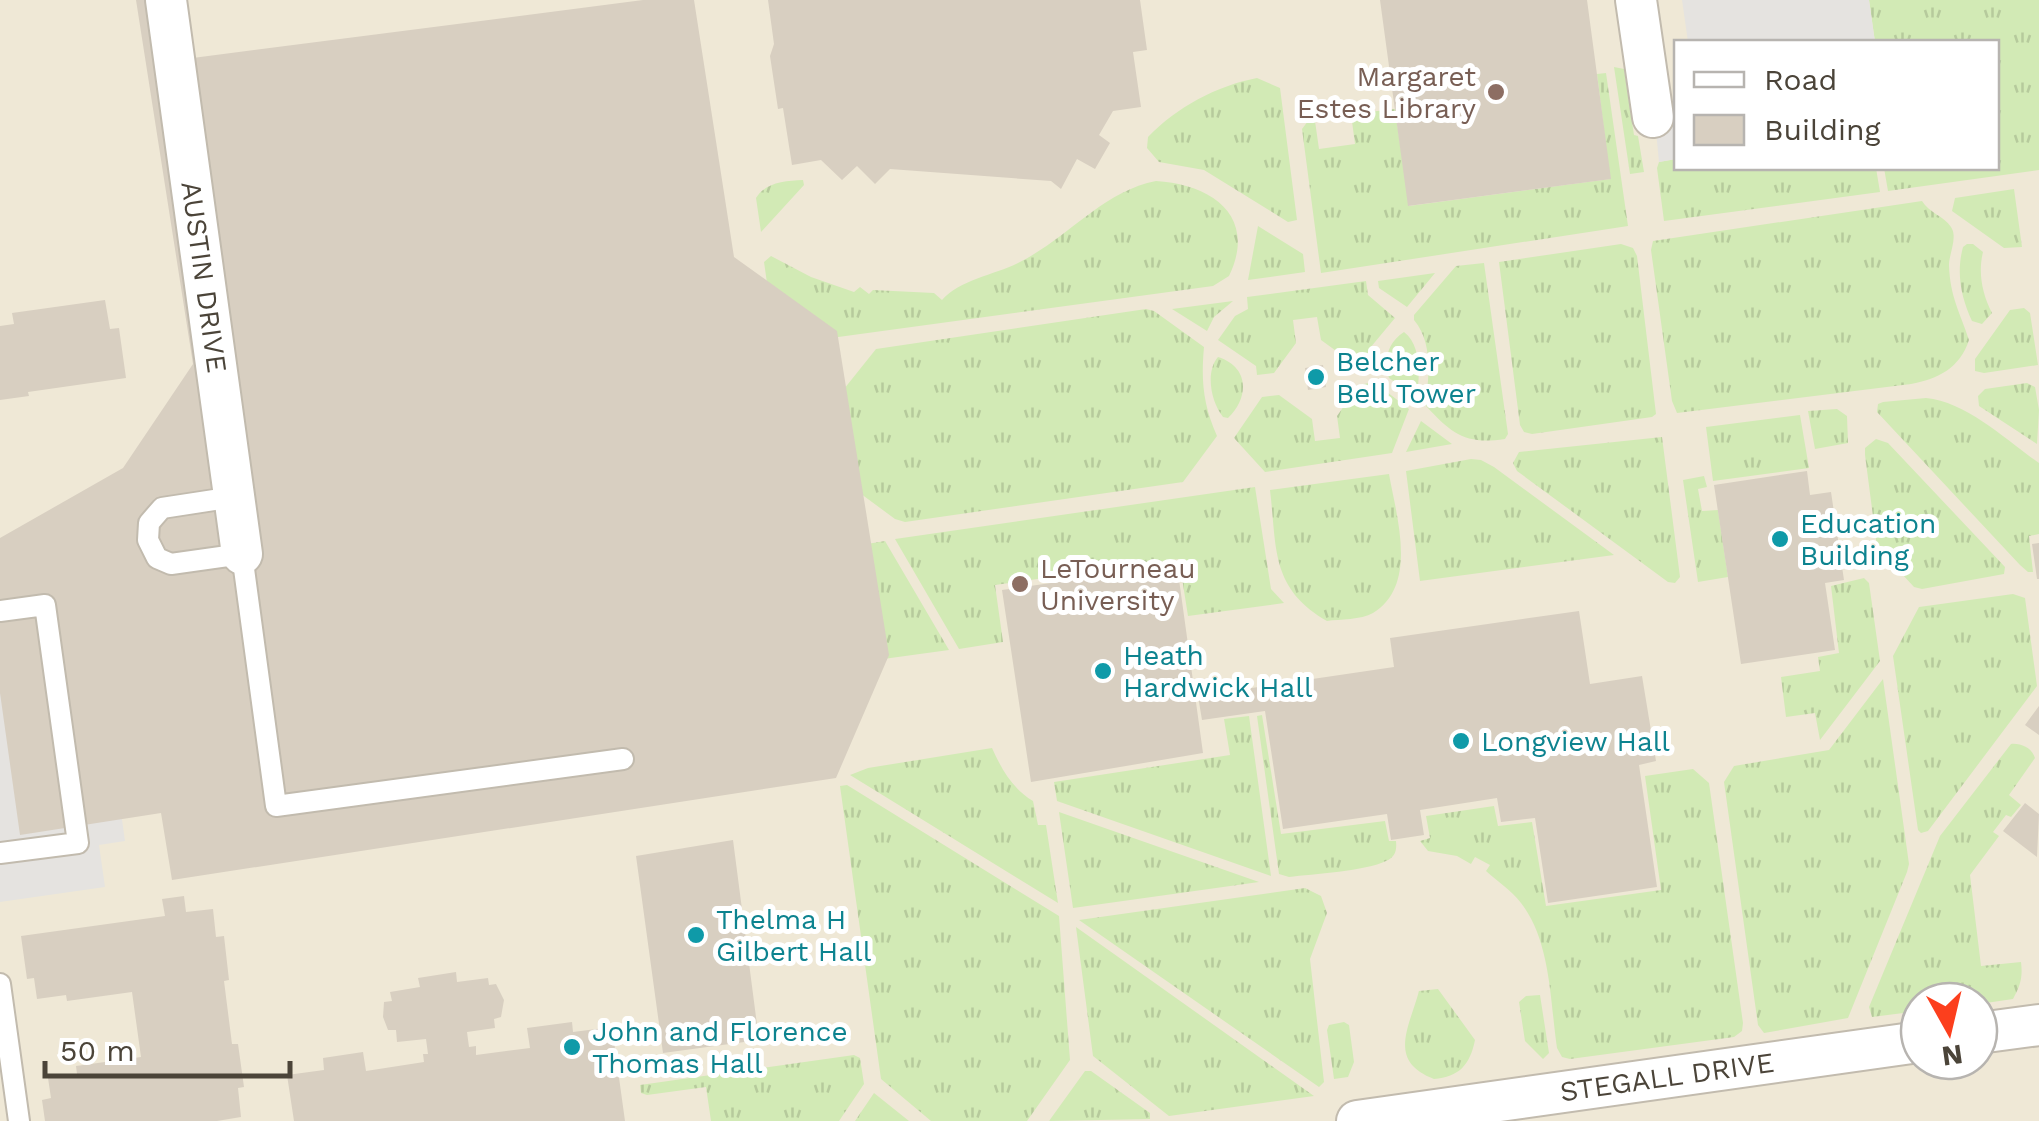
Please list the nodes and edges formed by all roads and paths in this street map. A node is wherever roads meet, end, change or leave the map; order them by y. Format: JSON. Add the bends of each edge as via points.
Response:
{"nodes":[{"id":1,"x":166,"y":0,"type":"edge"},
{"id":2,"x":1636,"y":0,"type":"edge"},
{"id":3,"x":1654,"y":117,"type":"dead end"},
{"id":4,"x":234,"y":496,"type":"junction"},
{"id":5,"x":242,"y":554,"type":"junction"},
{"id":6,"x":0,"y":611,"type":"edge"},
{"id":7,"x":624,"y":759,"type":"dead end"},
{"id":8,"x":0,"y":854,"type":"edge"},
{"id":9,"x":0,"y":984,"type":"edge"},
{"id":10,"x":2039,"y":1025,"type":"edge"},
{"id":11,"x":1999,"y":1031,"type":"edge"},
{"id":12,"x":1899,"y":1045,"type":"edge"},
{"id":13,"x":19,"y":1121,"type":"edge"},
{"id":14,"x":1356,"y":1121,"type":"edge"}],
"edges":[{"from":1,"to":4,"type":"street","name":"AUSTIN DRIVE"},
{"from":2,"to":3,"type":"street"},
{"from":4,"to":5,"type":"street","name":"AUSTIN DRIVE"},
{"from":4,"to":5,"type":"lane","via":[[162,508],[148,524],[148,540],[157,558],[171,564]]},
{"from":5,"to":7,"type":"lane","via":[[276,806]]},
{"from":6,"to":8,"type":"lane","via":[[45,605],[78,842]]},
{"from":9,"to":13,"type":"lane"},
{"from":10,"to":11,"type":"street"},
{"from":12,"to":14,"type":"street","name":"STEGALL DRIVE"}]}
